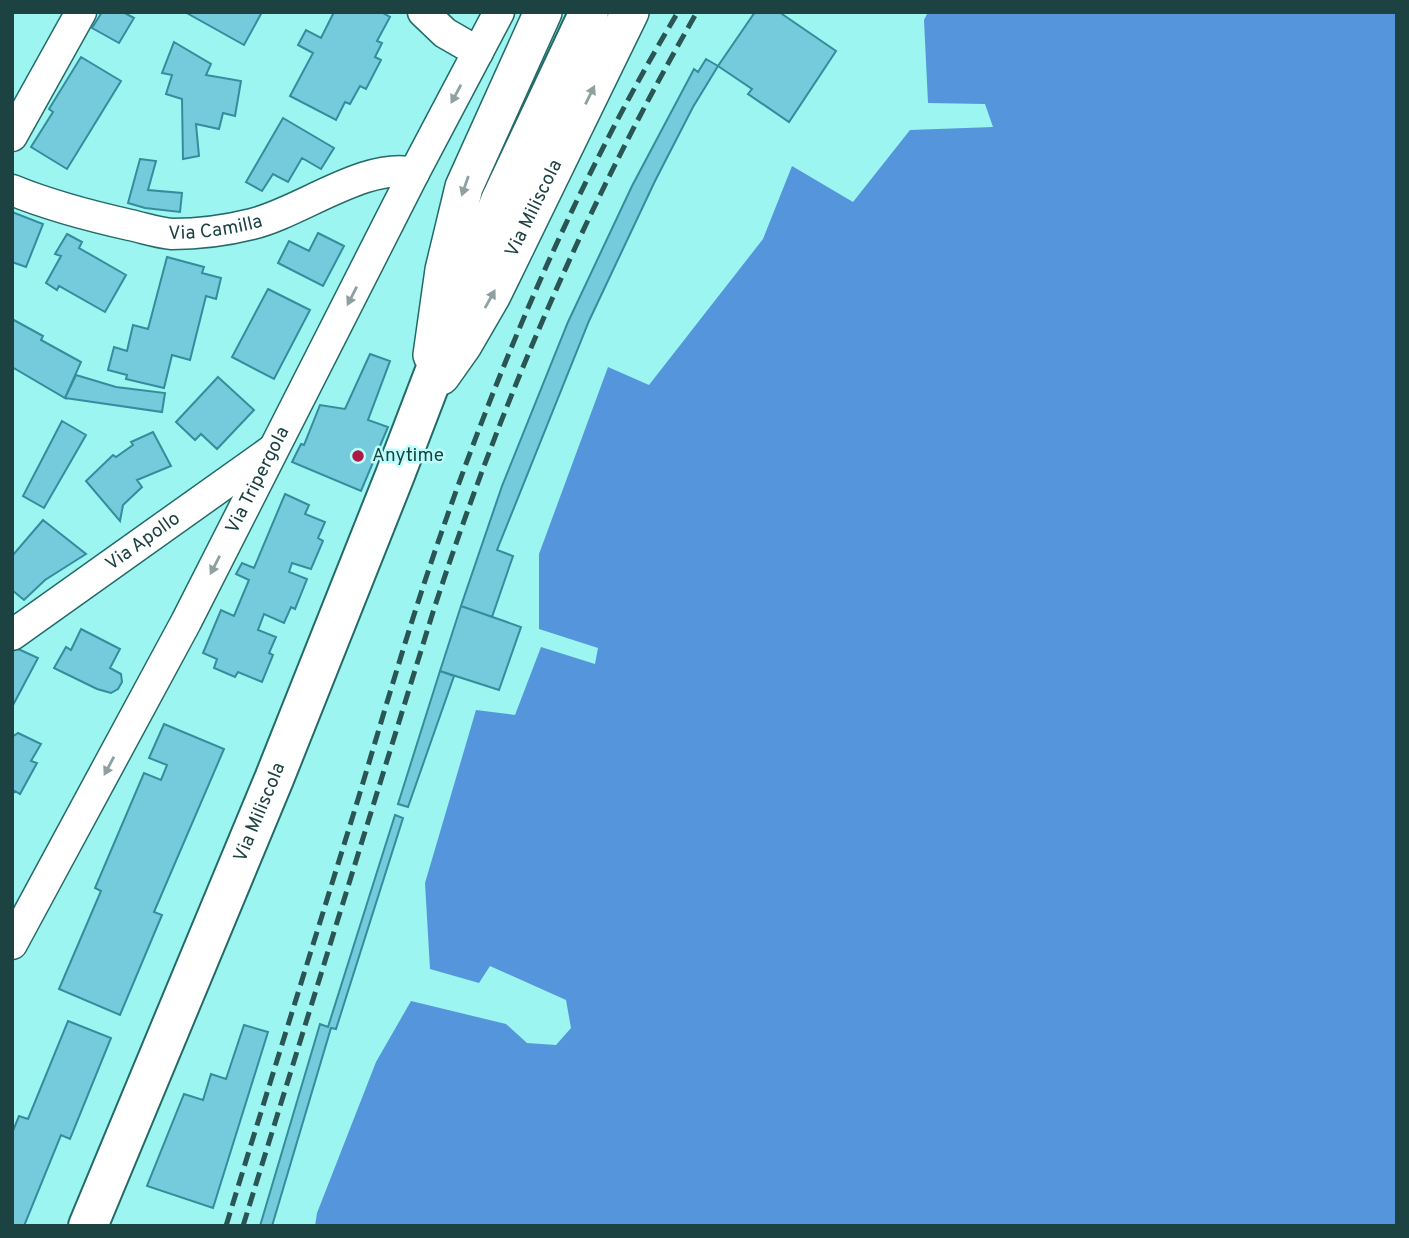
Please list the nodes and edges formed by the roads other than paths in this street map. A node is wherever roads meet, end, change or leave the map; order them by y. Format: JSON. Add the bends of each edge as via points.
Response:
{"nodes":[{"id":1,"x":81,"y":12,"type":"edge"},
{"id":2,"x":423,"y":12,"type":"edge"},
{"id":3,"x":499,"y":12,"type":"edge"},
{"id":4,"x":543,"y":12,"type":"edge"},
{"id":5,"x":589,"y":12,"type":"edge"},
{"id":6,"x":630,"y":12,"type":"edge"},
{"id":7,"x":478,"y":52,"type":"junction"},
{"id":8,"x":12,"y":136,"type":"edge"},
{"id":9,"x":414,"y":173,"type":"junction"},
{"id":10,"x":12,"y":190,"type":"edge"},
{"id":11,"x":425,"y":396,"type":"junction"},
{"id":12,"x":275,"y":447,"type":"junction"},
{"id":13,"x":12,"y":635,"type":"edge"},
{"id":14,"x":12,"y":944,"type":"edge"},
{"id":15,"x":88,"y":1226,"type":"edge"}],
"edges":[{"from":1,"to":8,"type":"street"},
{"from":2,"to":7,"type":"street","via":[[445,33]]},
{"from":3,"to":7,"type":"street","name":"Via Tripergola"},
{"from":4,"to":11,"type":"street","name":"Via Miliscola","one_way":true,"via":[[464,187],[444,270]]},
{"from":5,"to":11,"type":"main road","name":"Via Miliscola","via":[[520,153]]},
{"from":11,"to":6,"type":"street","name":"Via Miliscola","one_way":true,"via":[[492,295]]},
{"from":7,"to":9,"type":"street","name":"Via Tripergola","one_way":true},
{"from":9,"to":10,"type":"street","name":"Via Camilla","via":[[374,174],[254,224],[171,234],[87,215]]},
{"from":9,"to":12,"type":"street","name":"Via Tripergola","one_way":true},
{"from":11,"to":15,"type":"main road","name":"Via Miliscola","via":[[274,779]]},
{"from":12,"to":13,"type":"street","name":"Via Apollo"},
{"from":12,"to":14,"type":"street","name":"Via Tripergola","one_way":true}]}
